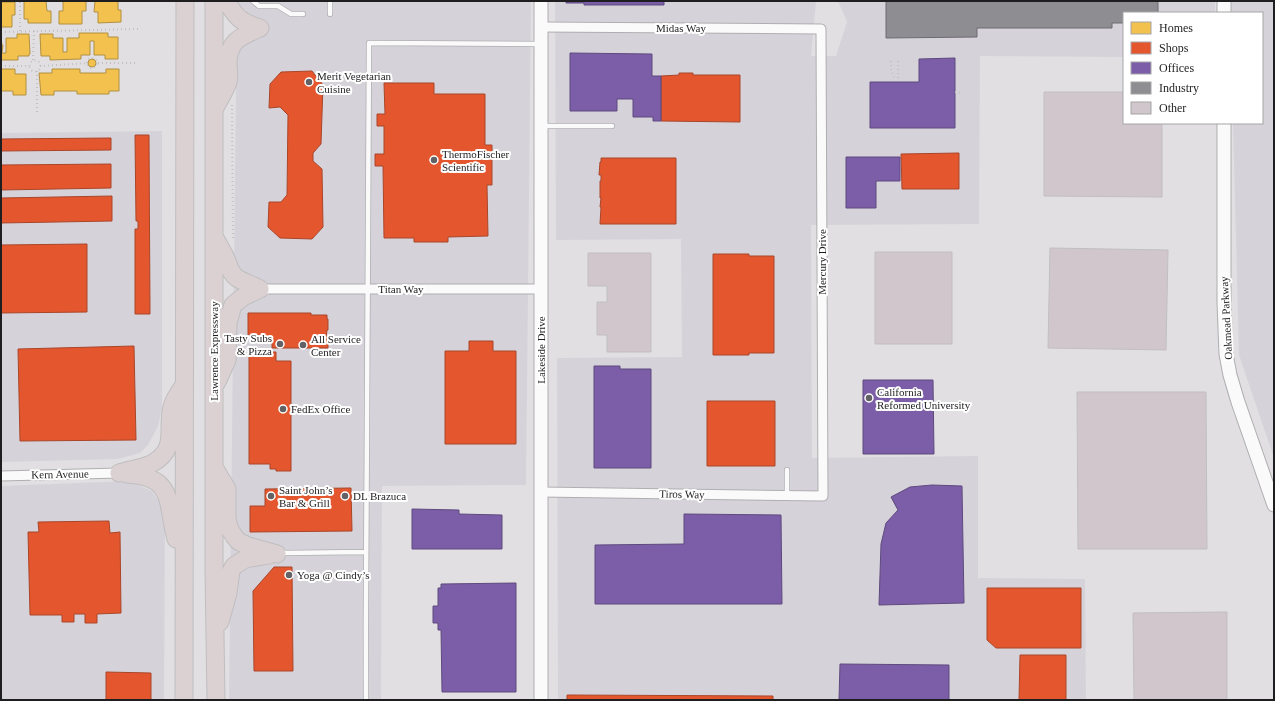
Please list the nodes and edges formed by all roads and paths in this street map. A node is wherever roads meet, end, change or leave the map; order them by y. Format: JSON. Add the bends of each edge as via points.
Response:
{"nodes":[{"id":1,"x":20,"y":1,"type":"edge"},
{"id":2,"x":185,"y":1,"type":"edge"},
{"id":3,"x":214,"y":1,"type":"edge"},
{"id":4,"x":226,"y":1,"type":"edge"},
{"id":5,"x":253,"y":1,"type":"edge"},
{"id":6,"x":330,"y":1,"type":"edge"},
{"id":7,"x":541,"y":1,"type":"edge"},
{"id":8,"x":1224,"y":1,"type":"edge"},
{"id":9,"x":1224,"y":12,"type":"edge"},
{"id":10,"x":303,"y":14,"type":"dead end"},
{"id":11,"x":330,"y":14,"type":"dead end"},
{"id":12,"x":541,"y":27,"type":"junction"},
{"id":13,"x":138,"y":29,"type":"dead end"},
{"id":14,"x":821,"y":29,"type":"joint"},
{"id":15,"x":20,"y":31,"type":"junction"},
{"id":16,"x":34,"y":31,"type":"junction"},
{"id":17,"x":1,"y":32,"type":"edge"},
{"id":18,"x":541,"y":44,"type":"junction"},
{"id":19,"x":33,"y":60,"type":"junction"},
{"id":20,"x":891,"y":61,"type":"dead end"},
{"id":21,"x":898,"y":61,"type":"dead end"},
{"id":22,"x":98,"y":63,"type":"junction"},
{"id":23,"x":87,"y":64,"type":"junction"},
{"id":24,"x":135,"y":64,"type":"dead end"},
{"id":25,"x":1,"y":66,"type":"edge"},
{"id":26,"x":29,"y":66,"type":"junction"},
{"id":27,"x":40,"y":66,"type":"junction"},
{"id":28,"x":37,"y":71,"type":"junction"},
{"id":29,"x":955,"y":92,"type":"dead end"},
{"id":30,"x":961,"y":93,"type":"dead end"},
{"id":31,"x":232,"y":101,"type":"dead end"},
{"id":32,"x":213,"y":111,"type":"junction"},
{"id":33,"x":37,"y":113,"type":"dead end"},
{"id":34,"x":1224,"y":124,"type":"edge"},
{"id":35,"x":541,"y":126,"type":"junction"},
{"id":36,"x":612,"y":126,"type":"dead end"},
{"id":37,"x":214,"y":236,"type":"junction"},
{"id":38,"x":233,"y":248,"type":"dead end"},
{"id":39,"x":260,"y":289,"type":"junction"},
{"id":40,"x":369,"y":289,"type":"junction"},
{"id":41,"x":541,"y":289,"type":"junction"},
{"id":42,"x":184,"y":384,"type":"junction"},
{"id":43,"x":214,"y":390,"type":"junction"},
{"id":44,"x":214,"y":467,"type":"junction"},
{"id":45,"x":787,"y":470,"type":"dead end"},
{"id":46,"x":119,"y":473,"type":"junction"},
{"id":47,"x":1,"y":476,"type":"edge"},
{"id":48,"x":541,"y":492,"type":"junction"},
{"id":49,"x":787,"y":495,"type":"junction"},
{"id":50,"x":823,"y":496,"type":"joint"},
{"id":51,"x":1274,"y":505,"type":"edge"},
{"id":52,"x":184,"y":548,"type":"junction"},
{"id":53,"x":365,"y":552,"type":"junction"},
{"id":54,"x":276,"y":554,"type":"junction"},
{"id":55,"x":216,"y":638,"type":"junction"},
{"id":56,"x":184,"y":700,"type":"edge"},
{"id":57,"x":216,"y":700,"type":"edge"},
{"id":58,"x":366,"y":700,"type":"edge"},
{"id":59,"x":541,"y":700,"type":"edge"}],
"edges":[{"from":1,"to":15,"type":"path"},
{"from":2,"to":42,"type":"highway"},
{"from":3,"to":32,"type":"highway","name":"Lawrence Expressway"},
{"from":4,"to":32,"type":"highway","via":[[235,16],[260,28],[232,44],[228,58],[228,81]]},
{"from":5,"to":10,"type":"lane","via":[[259,6],[278,6],[291,14]]},
{"from":6,"to":11,"type":"lane"},
{"from":7,"to":12,"type":"street","name":"Lakeside Drive"},
{"from":8,"to":9,"type":"street"},
{"from":12,"to":14,"type":"street","name":"Midas Way"},
{"from":12,"to":18,"type":"street","name":"Lakeside Drive"},
{"from":13,"to":16,"type":"path"},
{"from":14,"to":50,"type":"street","name":"Mercury Drive"},
{"from":15,"to":16,"type":"path"},
{"from":15,"to":17,"type":"path"},
{"from":16,"to":19,"type":"path"},
{"from":18,"to":35,"type":"street","name":"Lakeside Drive"},
{"from":18,"to":40,"type":"lane","via":[[369,43]]},
{"from":19,"to":26,"type":"path"},
{"from":19,"to":27,"type":"path","via":[[37,60]]},
{"from":20,"to":21,"type":"path","via":[[891,69],[897,80]]},
{"from":22,"to":23,"type":"path","via":[[94,68]]},
{"from":22,"to":23,"type":"path","via":[[94,58],[90,58]]},
{"from":22,"to":24,"type":"path"},
{"from":23,"to":27,"type":"path"},
{"from":25,"to":26,"type":"path"},
{"from":26,"to":28,"type":"path","via":[[33,71]]},
{"from":27,"to":28,"type":"path"},
{"from":28,"to":33,"type":"path"},
{"from":29,"to":30,"type":"path"},
{"from":31,"to":38,"type":"path"},
{"from":32,"to":37,"type":"highway","name":"Lawrence Expressway"},
{"from":34,"to":51,"type":"street","name":"Oakmead Parkway","via":[[1226,354],[1238,402]]},
{"from":35,"to":36,"type":"lane"},
{"from":35,"to":41,"type":"street","name":"Lakeside Drive"},
{"from":37,"to":39,"type":"highway","via":[[234,275]]},
{"from":37,"to":43,"type":"highway","name":"Lawrence Expressway"},
{"from":39,"to":40,"type":"street","name":"Titan Way"},
{"from":39,"to":43,"type":"highway","via":[[233,305],[228,323],[227,360]]},
{"from":40,"to":41,"type":"street","name":"Titan Way"},
{"from":40,"to":53,"type":"lane"},
{"from":41,"to":48,"type":"street","name":"Lakeside Drive"},
{"from":42,"to":46,"type":"highway","via":[[172,407],[170,444],[162,456],[144,467]]},
{"from":42,"to":52,"type":"highway"},
{"from":43,"to":44,"type":"highway","name":"Lawrence Expressway"},
{"from":44,"to":54,"type":"highway","via":[[227,489],[227,518],[234,536],[248,546]]},
{"from":44,"to":55,"type":"highway","name":"Lawrence Expressway"},
{"from":45,"to":49,"type":"lane"},
{"from":46,"to":47,"type":"street","name":"Kern Avenue"},
{"from":46,"to":52,"type":"highway","via":[[147,477],[161,486],[170,506],[176,539]]},
{"from":48,"to":49,"type":"street","name":"Tiros Way"},
{"from":48,"to":59,"type":"street","name":"Lakeside Drive"},
{"from":49,"to":50,"type":"street","name":"Tiros Way"},
{"from":52,"to":56,"type":"highway"},
{"from":53,"to":54,"type":"lane"},
{"from":53,"to":58,"type":"lane"},
{"from":54,"to":55,"type":"highway","via":[[250,557],[234,566]]},
{"from":55,"to":57,"type":"highway","name":"Lawrence Expressway"}]}
